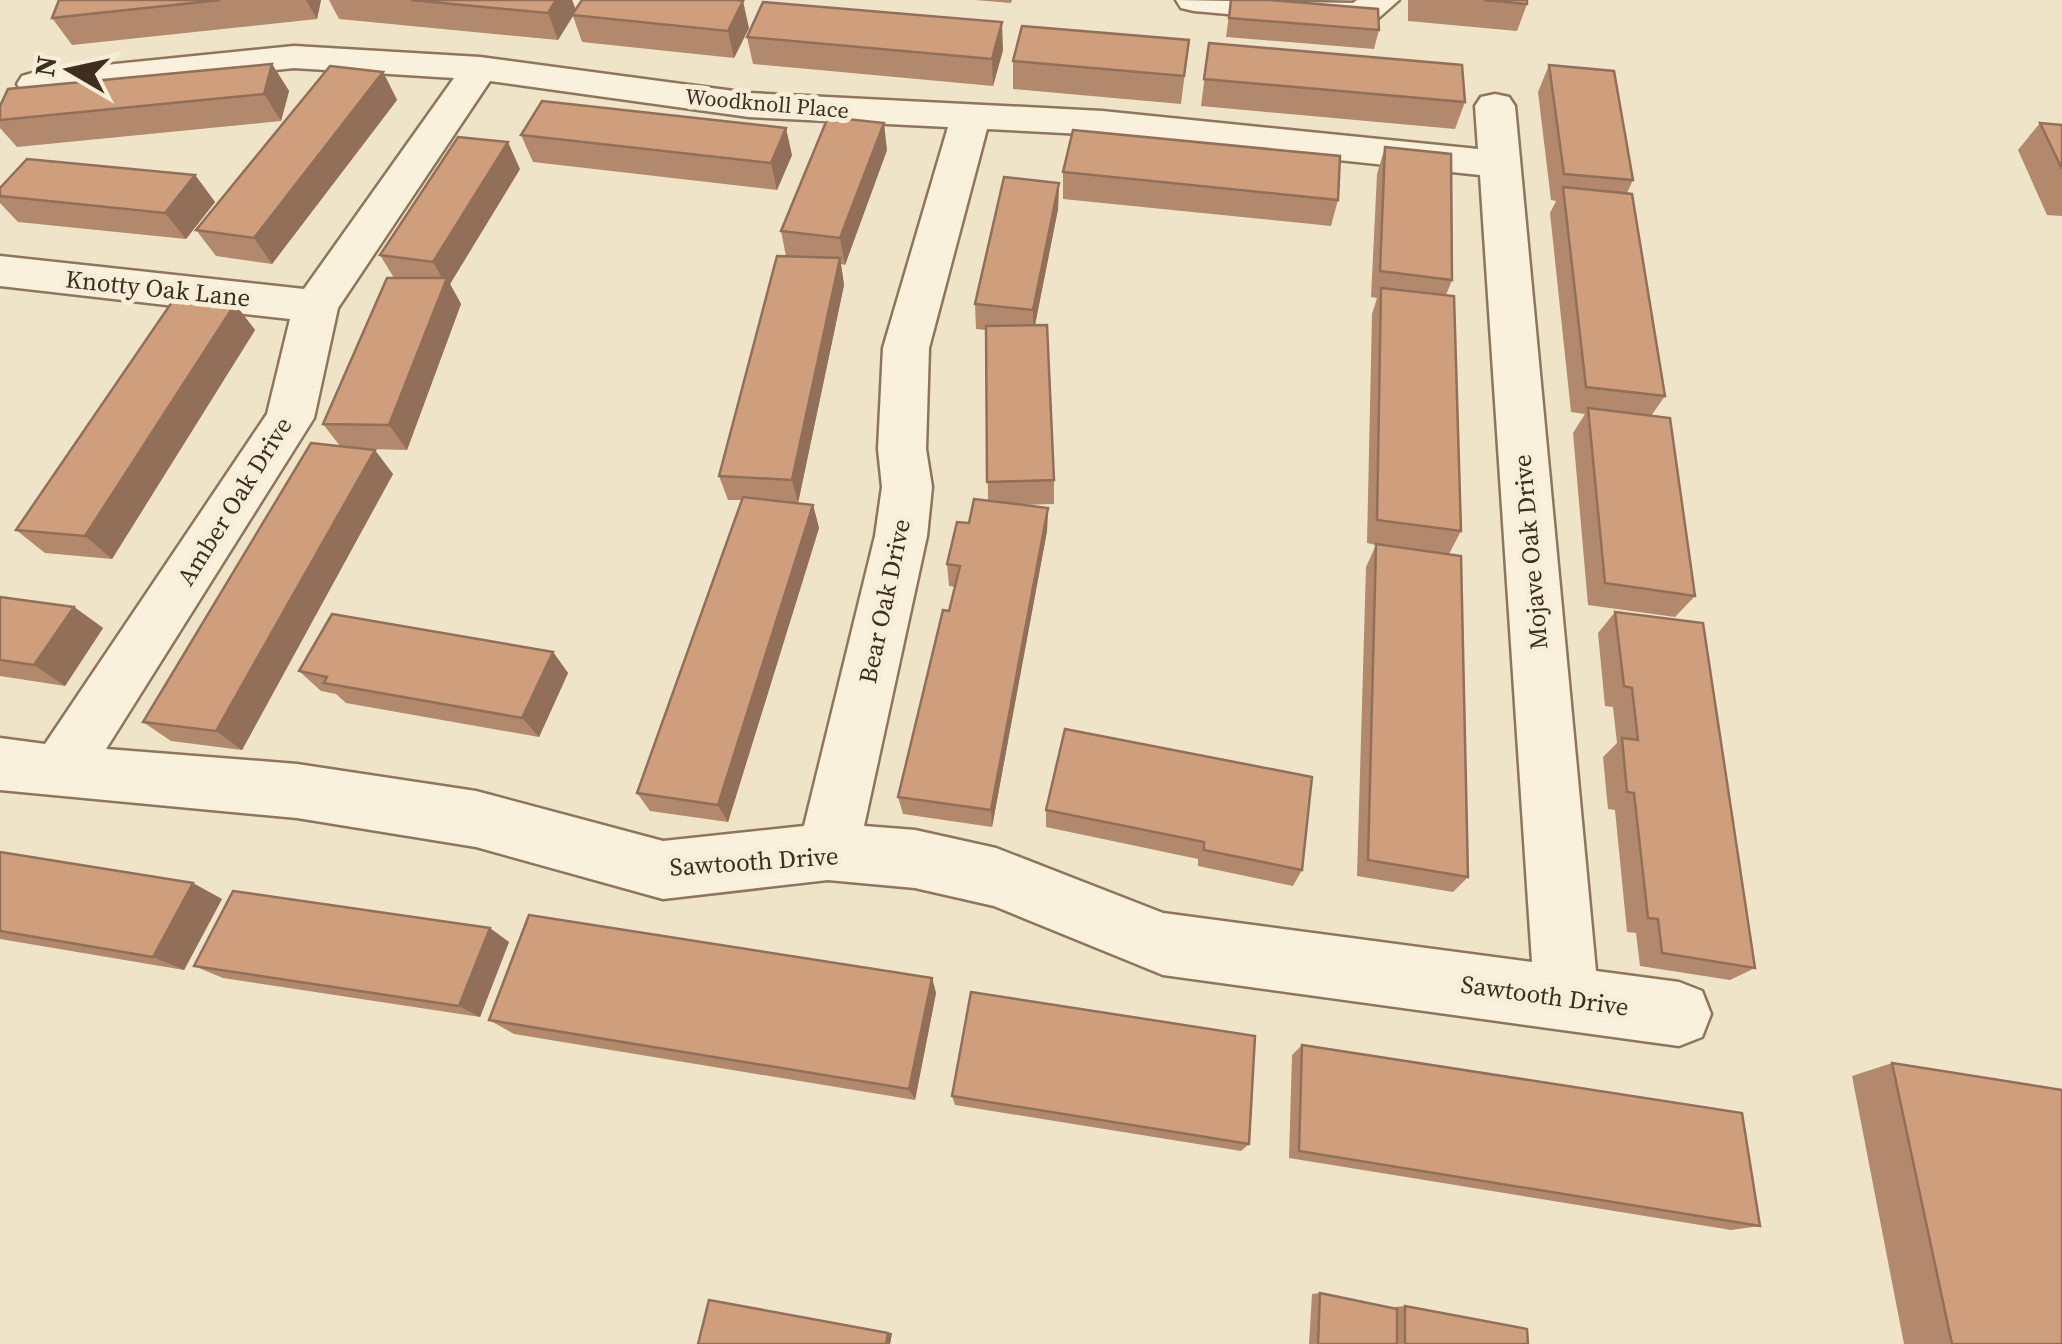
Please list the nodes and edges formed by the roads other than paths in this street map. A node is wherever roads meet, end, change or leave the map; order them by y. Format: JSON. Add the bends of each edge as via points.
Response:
{"nodes":[{"id":1,"x":1194,"y":0,"type":"edge"},
{"id":2,"x":1381,"y":0,"type":"edge"},
{"id":3,"x":480,"y":68,"type":"junction"},
{"id":4,"x":36,"y":84,"type":"edge"},
{"id":5,"x":1494,"y":106,"type":"dead end"},
{"id":6,"x":971,"y":116,"type":"junction"},
{"id":7,"x":1499,"y":164,"type":"junction"},
{"id":8,"x":0,"y":271,"type":"edge"},
{"id":9,"x":316,"y":306,"type":"junction"},
{"id":10,"x":0,"y":764,"type":"edge"},
{"id":11,"x":59,"y":772,"type":"junction"},
{"id":12,"x":828,"y":852,"type":"junction"},
{"id":13,"x":1566,"y":998,"type":"junction"},
{"id":14,"x":1679,"y":1014,"type":"dead end"}],
"edges":[{"from":1,"to":2,"type":"street","via":[[1360,14]]},
{"from":3,"to":4,"type":"street","name":"Woodknoll Place","via":[[294,57]]},
{"from":3,"to":6,"type":"street","name":"Woodknoll Place","via":[[749,105]]},
{"from":3,"to":9,"type":"street","name":"Amber Oak Drive"},
{"from":5,"to":7,"type":"street","name":"Mojave Oak Drive"},
{"from":6,"to":7,"type":"street","name":"Woodknoll Place"},
{"from":6,"to":12,"type":"street","name":"Bear Oak Drive","via":[[906,348],[901,536]]},
{"from":7,"to":13,"type":"street","name":"Mojave Oak Drive"},
{"from":8,"to":9,"type":"street","name":"Knotty Oak Lane"},
{"from":9,"to":11,"type":"street","name":"Amber Oak Drive","via":[[290,418]]},
{"from":10,"to":11,"type":"street","name":"Sawtooth Drive"},
{"from":11,"to":12,"type":"street","name":"Sawtooth Drive","via":[[297,791],[476,819],[663,870]]},
{"from":12,"to":13,"type":"street","name":"Sawtooth Drive","via":[[915,859],[996,877],[1163,944]]},
{"from":13,"to":14,"type":"street","name":"Sawtooth Drive"}]}
